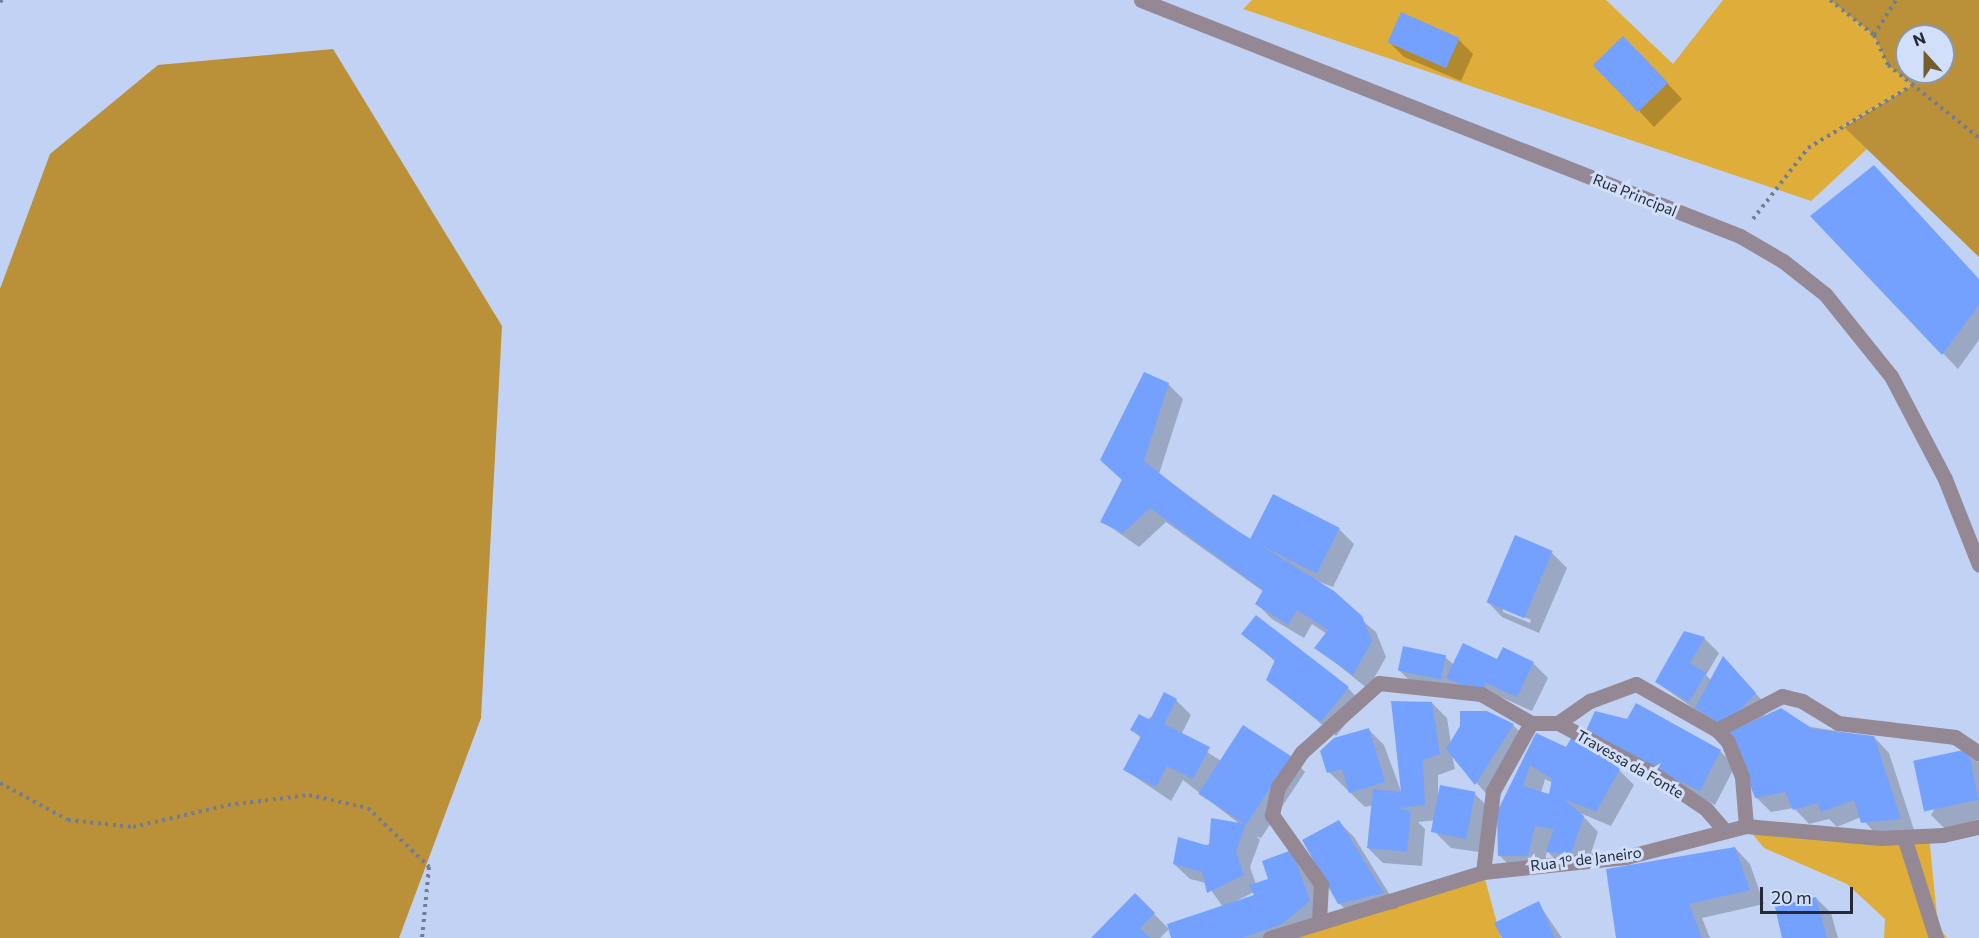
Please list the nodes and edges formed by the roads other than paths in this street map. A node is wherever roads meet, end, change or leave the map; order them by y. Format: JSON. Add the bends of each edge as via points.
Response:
{"nodes":[{"id":1,"x":1141,"y":0,"type":"edge"},
{"id":2,"x":1979,"y":565,"type":"edge"},
{"id":3,"x":1531,"y":723,"type":"junction"},
{"id":4,"x":1558,"y":723,"type":"junction"},
{"id":5,"x":1717,"y":730,"type":"junction"},
{"id":6,"x":1979,"y":753,"type":"edge"},
{"id":7,"x":1746,"y":826,"type":"junction"},
{"id":8,"x":1979,"y":827,"type":"edge"},
{"id":9,"x":1725,"y":831,"type":"junction"},
{"id":10,"x":1904,"y":837,"type":"junction"},
{"id":11,"x":1483,"y":872,"type":"junction"},
{"id":12,"x":1320,"y":921,"type":"junction"},
{"id":13,"x":1270,"y":938,"type":"edge"},
{"id":14,"x":1936,"y":938,"type":"edge"}],
"edges":[{"from":1,"to":2,"type":"street","name":"Rua Principal","via":[[1740,236],[1783,261],[1860,331],[1919,427]]},
{"from":3,"to":4,"type":"street"},
{"from":3,"to":11,"type":"street","via":[[1493,791]]},
{"from":3,"to":12,"type":"street","via":[[1480,694],[1379,683],[1347,709],[1321,740],[1302,752],[1278,787],[1272,815],[1321,884]]},
{"from":4,"to":5,"type":"street","via":[[1590,701],[1636,684]]},
{"from":4,"to":9,"type":"street","name":"Travessa da Fonte","via":[[1654,774],[1706,809]]},
{"from":5,"to":6,"type":"street","via":[[1782,696],[1802,700],[1838,723],[1955,736]]},
{"from":5,"to":7,"type":"street","via":[[1742,777]]},
{"from":7,"to":9,"type":"street","name":"Rua 1º de Janeiro"},
{"from":7,"to":10,"type":"street","name":"Rua 1º de Janeiro"},
{"from":8,"to":10,"type":"street","name":"Rua 1º de Janeiro"},
{"from":9,"to":11,"type":"street","name":"Rua 1º de Janeiro","via":[[1626,857]]},
{"from":10,"to":14,"type":"street"},
{"from":11,"to":12,"type":"street","name":"Rua 1º de Janeiro"},
{"from":12,"to":13,"type":"street","name":"Rua 1º de Janeiro"}]}
